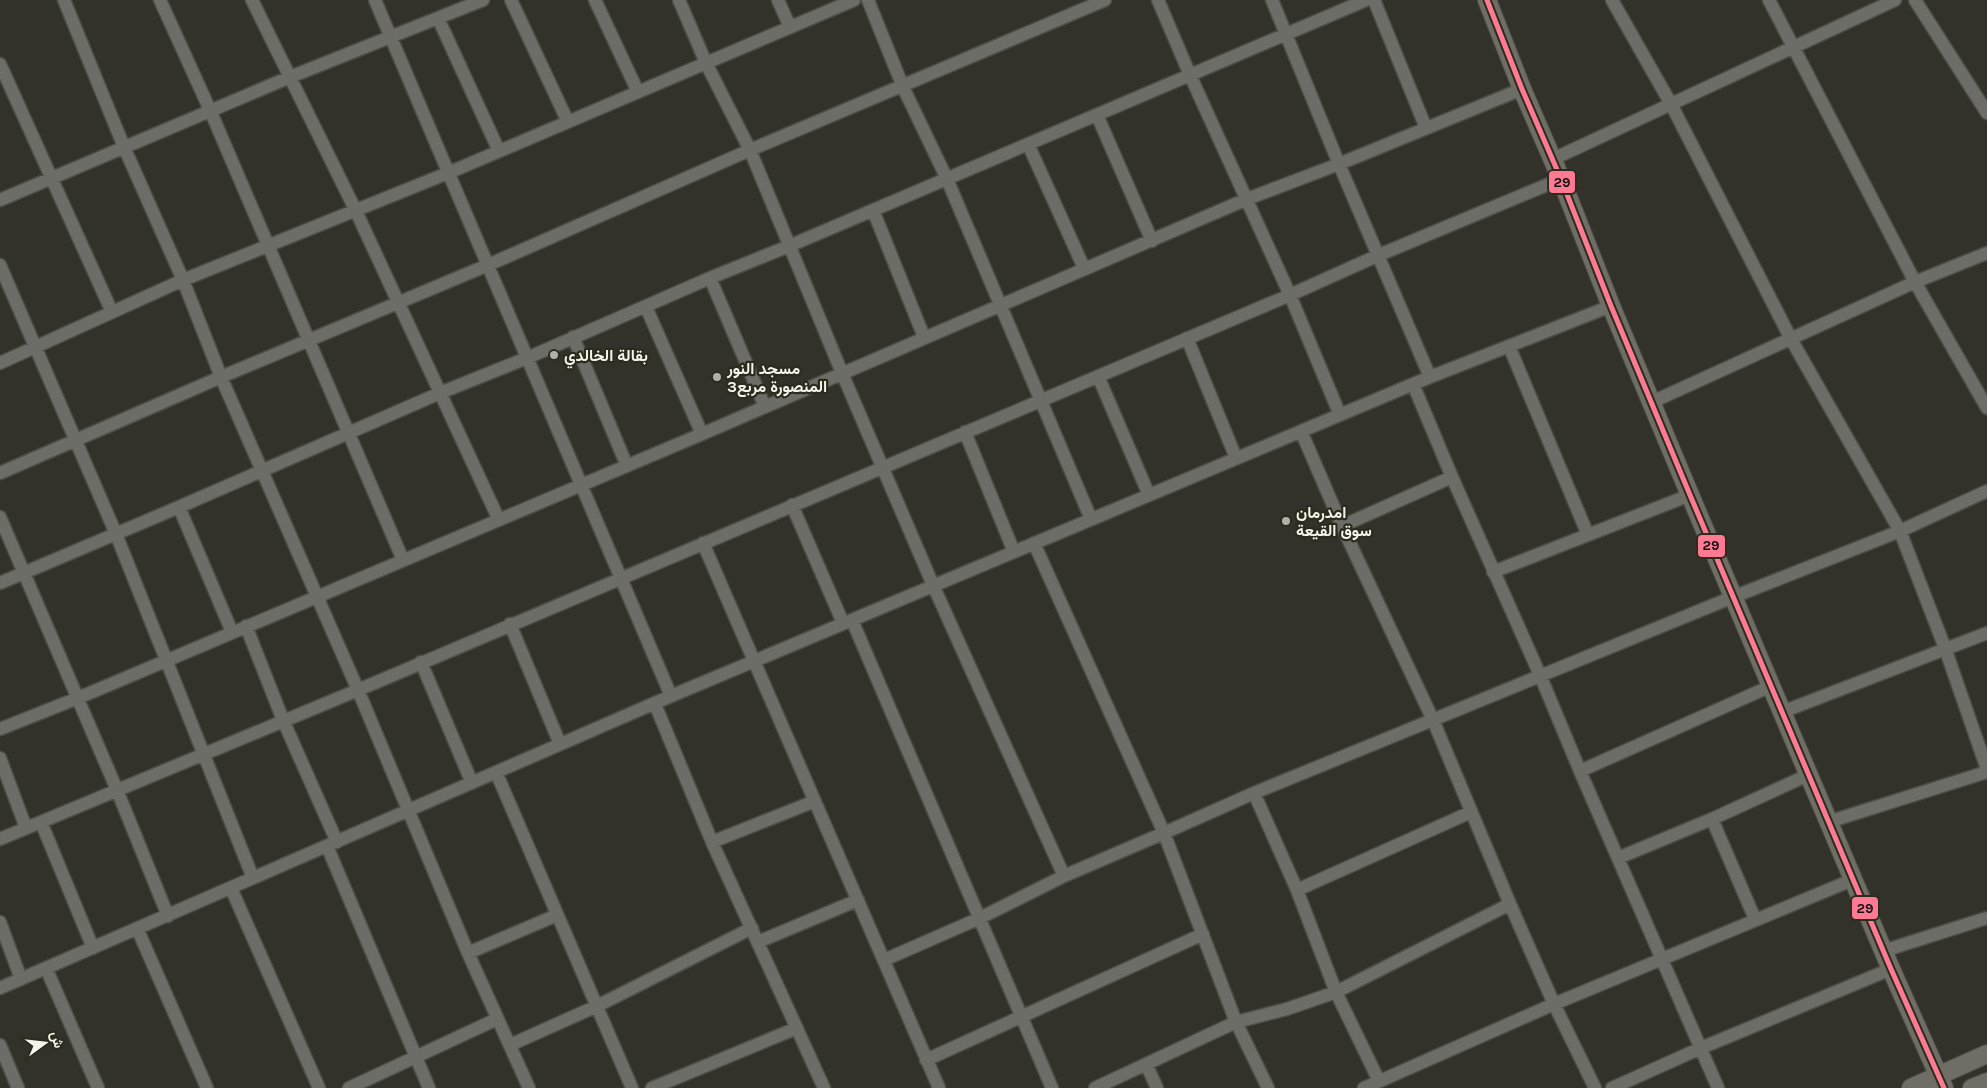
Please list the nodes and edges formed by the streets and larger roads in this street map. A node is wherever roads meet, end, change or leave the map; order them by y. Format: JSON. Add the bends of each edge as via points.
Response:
{"nodes":[{"id":1,"x":64,"y":0,"type":"edge"},
{"id":2,"x":160,"y":0,"type":"edge"},
{"id":3,"x":252,"y":0,"type":"edge"},
{"id":4,"x":375,"y":0,"type":"edge"},
{"id":5,"x":483,"y":0,"type":"edge"},
{"id":6,"x":511,"y":0,"type":"edge"},
{"id":7,"x":595,"y":0,"type":"edge"},
{"id":8,"x":678,"y":0,"type":"edge"},
{"id":9,"x":778,"y":0,"type":"edge"},
{"id":10,"x":854,"y":0,"type":"edge"},
{"id":11,"x":868,"y":0,"type":"edge"},
{"id":12,"x":1105,"y":0,"type":"edge"},
{"id":13,"x":1158,"y":0,"type":"edge"},
{"id":14,"x":1272,"y":0,"type":"edge"},
{"id":15,"x":1366,"y":0,"type":"edge"},
{"id":16,"x":1374,"y":0,"type":"edge"},
{"id":17,"x":1487,"y":0,"type":"edge"},
{"id":18,"x":1612,"y":0,"type":"edge"},
{"id":19,"x":1769,"y":0,"type":"edge"},
{"id":20,"x":1894,"y":0,"type":"edge"},
{"id":21,"x":1915,"y":0,"type":"edge"},
{"id":22,"x":438,"y":18,"type":"junction"},
{"id":23,"x":790,"y":27,"type":"junction"},
{"id":24,"x":1287,"y":35,"type":"junction"},
{"id":25,"x":391,"y":38,"type":"junction"},
{"id":26,"x":1794,"y":48,"type":"junction"},
{"id":27,"x":706,"y":63,"type":"junction"},
{"id":28,"x":0,"y":64,"type":"edge"},
{"id":29,"x":1190,"y":75,"type":"junction"},
{"id":30,"x":290,"y":77,"type":"junction"},
{"id":31,"x":903,"y":87,"type":"junction"},
{"id":32,"x":1522,"y":89,"type":"junction"},
{"id":33,"x":638,"y":92,"type":"junction"},
{"id":34,"x":1672,"y":104,"type":"junction"},
{"id":35,"x":210,"y":110,"type":"junction"},
{"id":36,"x":1987,"y":113,"type":"edge"},
{"id":37,"x":1098,"y":115,"type":"junction"},
{"id":38,"x":568,"y":122,"type":"junction"},
{"id":39,"x":1426,"y":128,"type":"junction"},
{"id":40,"x":1028,"y":144,"type":"junction"},
{"id":41,"x":124,"y":147,"type":"junction"},
{"id":42,"x":750,"y":150,"type":"junction"},
{"id":43,"x":499,"y":151,"type":"junction"},
{"id":44,"x":1553,"y":158,"type":"junction"},
{"id":45,"x":1339,"y":164,"type":"junction"},
{"id":46,"x":448,"y":172,"type":"junction"},
{"id":47,"x":947,"y":178,"type":"junction"},
{"id":48,"x":51,"y":179,"type":"junction"},
{"id":49,"x":1561,"y":179,"type":"junction"},
{"id":50,"x":1247,"y":199,"type":"junction"},
{"id":51,"x":0,"y":200,"type":"edge"},
{"id":52,"x":355,"y":209,"type":"junction"},
{"id":53,"x":873,"y":210,"type":"junction"},
{"id":54,"x":1152,"y":241,"type":"junction"},
{"id":55,"x":268,"y":246,"type":"junction"},
{"id":56,"x":789,"y":246,"type":"junction"},
{"id":57,"x":1987,"y":253,"type":"edge"},
{"id":58,"x":1379,"y":254,"type":"junction"},
{"id":59,"x":0,"y":265,"type":"edge"},
{"id":60,"x":488,"y":265,"type":"junction"},
{"id":61,"x":1084,"y":268,"type":"junction"},
{"id":62,"x":710,"y":278,"type":"junction"},
{"id":63,"x":183,"y":280,"type":"junction"},
{"id":64,"x":1916,"y":282,"type":"junction"},
{"id":65,"x":1290,"y":295,"type":"junction"},
{"id":66,"x":398,"y":303,"type":"junction"},
{"id":67,"x":1001,"y":305,"type":"junction"},
{"id":68,"x":1611,"y":306,"type":"junction"},
{"id":69,"x":646,"y":307,"type":"junction"},
{"id":70,"x":112,"y":312,"type":"junction"},
{"id":71,"x":573,"y":337,"type":"junction"},
{"id":72,"x":924,"y":337,"type":"junction"},
{"id":73,"x":1187,"y":338,"type":"junction"},
{"id":74,"x":309,"y":340,"type":"junction"},
{"id":75,"x":1791,"y":340,"type":"junction"},
{"id":76,"x":1509,"y":346,"type":"junction"},
{"id":77,"x":35,"y":348,"type":"junction"},
{"id":78,"x":527,"y":358,"type":"junction"},
{"id":79,"x":0,"y":363,"type":"edge"},
{"id":80,"x":842,"y":373,"type":"junction"},
{"id":81,"x":1098,"y":376,"type":"junction"},
{"id":82,"x":222,"y":377,"type":"junction"},
{"id":83,"x":1430,"y":377,"type":"junction"},
{"id":84,"x":1413,"y":384,"type":"junction"},
{"id":85,"x":440,"y":393,"type":"junction"},
{"id":86,"x":1040,"y":401,"type":"junction"},
{"id":87,"x":1652,"y":402,"type":"junction"},
{"id":88,"x":765,"y":407,"type":"junction"},
{"id":89,"x":1987,"y":408,"type":"edge"},
{"id":90,"x":1340,"y":415,"type":"junction"},
{"id":91,"x":1301,"y":431,"type":"junction"},
{"id":92,"x":347,"y":432,"type":"junction"},
{"id":93,"x":965,"y":432,"type":"junction"},
{"id":94,"x":702,"y":434,"type":"junction"},
{"id":95,"x":74,"y":440,"type":"junction"},
{"id":96,"x":1236,"y":458,"type":"junction"},
{"id":97,"x":628,"y":466,"type":"junction"},
{"id":98,"x":882,"y":467,"type":"junction"},
{"id":99,"x":261,"y":470,"type":"junction"},
{"id":100,"x":0,"y":473,"type":"edge"},
{"id":101,"x":1452,"y":477,"type":"junction"},
{"id":102,"x":581,"y":485,"type":"junction"},
{"id":103,"x":1987,"y":491,"type":"edge"},
{"id":104,"x":1149,"y":495,"type":"junction"},
{"id":105,"x":1690,"y":495,"type":"junction"},
{"id":106,"x":792,"y":505,"type":"junction"},
{"id":107,"x":179,"y":507,"type":"junction"},
{"id":108,"x":0,"y":517,"type":"edge"},
{"id":109,"x":1091,"y":519,"type":"junction"},
{"id":110,"x":499,"y":520,"type":"junction"},
{"id":111,"x":1342,"y":526,"type":"junction"},
{"id":112,"x":1900,"y":531,"type":"junction"},
{"id":113,"x":116,"y":534,"type":"junction"},
{"id":114,"x":1588,"y":535,"type":"junction"},
{"id":115,"x":703,"y":543,"type":"junction"},
{"id":116,"x":1034,"y":543,"type":"junction"},
{"id":117,"x":1014,"y":552,"type":"junction"},
{"id":118,"x":403,"y":560,"type":"junction"},
{"id":119,"x":1493,"y":572,"type":"junction"},
{"id":120,"x":24,"y":573,"type":"junction"},
{"id":121,"x":621,"y":578,"type":"junction"},
{"id":122,"x":0,"y":583,"type":"edge"},
{"id":123,"x":933,"y":585,"type":"junction"},
{"id":124,"x":316,"y":597,"type":"junction"},
{"id":125,"x":1733,"y":597,"type":"junction"},
{"id":126,"x":848,"y":622,"type":"junction"},
{"id":127,"x":510,"y":624,"type":"junction"},
{"id":128,"x":246,"y":626,"type":"junction"},
{"id":129,"x":232,"y":632,"type":"junction"},
{"id":130,"x":1987,"y":633,"type":"edge"},
{"id":131,"x":1945,"y":648,"type":"junction"},
{"id":132,"x":167,"y":659,"type":"junction"},
{"id":133,"x":755,"y":661,"type":"junction"},
{"id":134,"x":421,"y":662,"type":"junction"},
{"id":135,"x":1540,"y":675,"type":"junction"},
{"id":136,"x":1771,"y":686,"type":"junction"},
{"id":137,"x":358,"y":690,"type":"junction"},
{"id":138,"x":671,"y":696,"type":"junction"},
{"id":139,"x":78,"y":698,"type":"junction"},
{"id":140,"x":655,"y":704,"type":"junction"},
{"id":141,"x":1782,"y":712,"type":"junction"},
{"id":142,"x":283,"y":720,"type":"junction"},
{"id":143,"x":1433,"y":720,"type":"junction"},
{"id":144,"x":0,"y":729,"type":"edge"},
{"id":145,"x":560,"y":744,"type":"junction"},
{"id":146,"x":203,"y":754,"type":"junction"},
{"id":147,"x":0,"y":758,"type":"edge"},
{"id":148,"x":1987,"y":770,"type":"edge"},
{"id":149,"x":1580,"y":771,"type":"junction"},
{"id":150,"x":496,"y":772,"type":"junction"},
{"id":151,"x":1808,"y":775,"type":"junction"},
{"id":152,"x":472,"y":783,"type":"junction"},
{"id":153,"x":117,"y":790,"type":"junction"},
{"id":154,"x":1254,"y":792,"type":"junction"},
{"id":155,"x":815,"y":801,"type":"junction"},
{"id":156,"x":407,"y":811,"type":"junction"},
{"id":157,"x":1472,"y":812,"type":"junction"},
{"id":158,"x":1712,"y":819,"type":"junction"},
{"id":159,"x":42,"y":822,"type":"junction"},
{"id":160,"x":1828,"y":822,"type":"junction"},
{"id":161,"x":26,"y":828,"type":"junction"},
{"id":162,"x":1164,"y":834,"type":"junction"},
{"id":163,"x":0,"y":839,"type":"edge"},
{"id":164,"x":712,"y":842,"type":"junction"},
{"id":165,"x":332,"y":844,"type":"junction"},
{"id":166,"x":1618,"y":858,"type":"junction"},
{"id":167,"x":1064,"y":876,"type":"junction"},
{"id":168,"x":253,"y":878,"type":"junction"},
{"id":169,"x":1852,"y":880,"type":"junction"},
{"id":170,"x":231,"y":888,"type":"junction"},
{"id":171,"x":1297,"y":890,"type":"junction"},
{"id":172,"x":858,"y":900,"type":"junction"},
{"id":173,"x":1510,"y":904,"type":"junction"},
{"id":174,"x":557,"y":915,"type":"junction"},
{"id":175,"x":168,"y":916,"type":"junction"},
{"id":176,"x":980,"y":918,"type":"junction"},
{"id":177,"x":1987,"y":918,"type":"edge"},
{"id":178,"x":1755,"y":919,"type":"junction"},
{"id":179,"x":0,"y":922,"type":"edge"},
{"id":180,"x":137,"y":928,"type":"junction"},
{"id":181,"x":752,"y":928,"type":"junction"},
{"id":182,"x":1203,"y":934,"type":"junction"},
{"id":183,"x":758,"y":942,"type":"junction"},
{"id":184,"x":93,"y":948,"type":"junction"},
{"id":185,"x":1883,"y":951,"type":"junction"},
{"id":186,"x":468,"y":953,"type":"junction"},
{"id":187,"x":1661,"y":958,"type":"junction"},
{"id":188,"x":884,"y":960,"type":"junction"},
{"id":189,"x":46,"y":968,"type":"junction"},
{"id":190,"x":1890,"y":969,"type":"junction"},
{"id":191,"x":21,"y":979,"type":"junction"},
{"id":192,"x":0,"y":988,"type":"edge"},
{"id":193,"x":1336,"y":992,"type":"junction"},
{"id":194,"x":1554,"y":1004,"type":"junction"},
{"id":195,"x":597,"y":1006,"type":"junction"},
{"id":196,"x":1021,"y":1016,"type":"junction"},
{"id":197,"x":497,"y":1019,"type":"junction"},
{"id":198,"x":1236,"y":1022,"type":"junction"},
{"id":199,"x":798,"y":1028,"type":"junction"},
{"id":200,"x":510,"y":1045,"type":"junction"},
{"id":201,"x":0,"y":1046,"type":"edge"},
{"id":202,"x":1701,"y":1048,"type":"junction"},
{"id":203,"x":1987,"y":1054,"type":"edge"},
{"id":204,"x":416,"y":1058,"type":"junction"},
{"id":205,"x":926,"y":1060,"type":"junction"},
{"id":206,"x":1146,"y":1064,"type":"junction"},
{"id":207,"x":1378,"y":1081,"type":"junction"},
{"id":208,"x":1941,"y":1082,"type":"edge"},
{"id":209,"x":1987,"y":1082,"type":"edge"},
{"id":210,"x":18,"y":1088,"type":"edge"},
{"id":211,"x":98,"y":1088,"type":"edge"},
{"id":212,"x":207,"y":1088,"type":"edge"},
{"id":213,"x":319,"y":1088,"type":"edge"},
{"id":214,"x":349,"y":1088,"type":"edge"},
{"id":215,"x":429,"y":1088,"type":"edge"},
{"id":216,"x":529,"y":1088,"type":"edge"},
{"id":217,"x":632,"y":1088,"type":"edge"},
{"id":218,"x":652,"y":1088,"type":"edge"},
{"id":219,"x":824,"y":1088,"type":"edge"},
{"id":220,"x":939,"y":1088,"type":"edge"},
{"id":221,"x":1052,"y":1088,"type":"edge"},
{"id":222,"x":1095,"y":1088,"type":"edge"},
{"id":223,"x":1157,"y":1088,"type":"edge"},
{"id":224,"x":1268,"y":1088,"type":"edge"},
{"id":225,"x":1364,"y":1088,"type":"edge"},
{"id":226,"x":1595,"y":1088,"type":"edge"},
{"id":227,"x":1612,"y":1088,"type":"edge"},
{"id":228,"x":1718,"y":1088,"type":"edge"},
{"id":229,"x":1911,"y":1088,"type":"edge"},
{"id":230,"x":1972,"y":1088,"type":"edge"}],
"edges":[{"from":1,"to":41,"type":"street"},
{"from":2,"to":35,"type":"street"},
{"from":3,"to":30,"type":"street"},
{"from":4,"to":25,"type":"street"},
{"from":5,"to":22,"type":"street"},
{"from":6,"to":38,"type":"street"},
{"from":7,"to":33,"type":"street"},
{"from":8,"to":27,"type":"street"},
{"from":9,"to":23,"type":"street"},
{"from":10,"to":23,"type":"street"},
{"from":11,"to":31,"type":"street"},
{"from":12,"to":31,"type":"street"},
{"from":13,"to":29,"type":"street"},
{"from":14,"to":24,"type":"street"},
{"from":15,"to":24,"type":"street"},
{"from":16,"to":39,"type":"street"},
{"from":17,"to":32,"type":"street"},
{"from":18,"to":34,"type":"street"},
{"from":19,"to":26,"type":"street"},
{"from":20,"to":26,"type":"street"},
{"from":21,"to":36,"type":"street"},
{"from":22,"to":25,"type":"street"},
{"from":22,"to":43,"type":"street"},
{"from":23,"to":27,"type":"street"},
{"from":24,"to":29,"type":"street"},
{"from":24,"to":45,"type":"street"},
{"from":25,"to":30,"type":"street"},
{"from":25,"to":46,"type":"street"},
{"from":26,"to":34,"type":"street"},
{"from":26,"to":64,"type":"street"},
{"from":27,"to":33,"type":"street"},
{"from":27,"to":42,"type":"street"},
{"from":28,"to":48,"type":"street"},
{"from":29,"to":37,"type":"street"},
{"from":29,"to":50,"type":"street"},
{"from":30,"to":35,"type":"street"},
{"from":30,"to":52,"type":"street"},
{"from":31,"to":42,"type":"street"},
{"from":31,"to":47,"type":"street"},
{"from":32,"to":39,"type":"street"},
{"from":32,"to":44,"type":"street"},
{"from":33,"to":38,"type":"street"},
{"from":34,"to":44,"type":"street"},
{"from":34,"to":75,"type":"street"},
{"from":35,"to":41,"type":"street"},
{"from":35,"to":55,"type":"street"},
{"from":37,"to":40,"type":"street"},
{"from":37,"to":54,"type":"street"},
{"from":38,"to":43,"type":"street"},
{"from":39,"to":45,"type":"street"},
{"from":40,"to":47,"type":"street"},
{"from":40,"to":61,"type":"street"},
{"from":41,"to":48,"type":"street"},
{"from":41,"to":63,"type":"street"},
{"from":42,"to":56,"type":"street"},
{"from":42,"to":60,"type":"street"},
{"from":43,"to":46,"type":"street"},
{"from":44,"to":49,"type":"street"},
{"from":45,"to":50,"type":"street"},
{"from":45,"to":58,"type":"street"},
{"from":46,"to":52,"type":"street"},
{"from":46,"to":60,"type":"street"},
{"from":47,"to":53,"type":"street"},
{"from":47,"to":67,"type":"street"},
{"from":48,"to":51,"type":"street"},
{"from":48,"to":70,"type":"street"},
{"from":49,"to":58,"type":"street"},
{"from":49,"to":68,"type":"street"},
{"from":50,"to":54,"type":"street"},
{"from":50,"to":65,"type":"street"},
{"from":52,"to":55,"type":"street"},
{"from":52,"to":66,"type":"street"},
{"from":53,"to":56,"type":"street"},
{"from":53,"to":72,"type":"street"},
{"from":54,"to":61,"type":"street"},
{"from":55,"to":63,"type":"street"},
{"from":55,"to":74,"type":"street"},
{"from":56,"to":62,"type":"street"},
{"from":56,"to":80,"type":"street"},
{"from":57,"to":64,"type":"street"},
{"from":58,"to":65,"type":"street"},
{"from":58,"to":83,"type":"street"},
{"from":59,"to":77,"type":"street"},
{"from":60,"to":66,"type":"street"},
{"from":60,"to":78,"type":"street"},
{"from":61,"to":67,"type":"street"},
{"from":62,"to":69,"type":"street"},
{"from":62,"to":88,"type":"street"},
{"from":63,"to":70,"type":"street"},
{"from":63,"to":82,"type":"street"},
{"from":64,"to":75,"type":"street"},
{"from":64,"to":89,"type":"street"},
{"from":65,"to":73,"type":"street"},
{"from":65,"to":90,"type":"street"},
{"from":66,"to":74,"type":"street"},
{"from":66,"to":85,"type":"street"},
{"from":67,"to":72,"type":"street"},
{"from":67,"to":86,"type":"street"},
{"from":68,"to":76,"type":"street"},
{"from":68,"to":87,"type":"street"},
{"from":69,"to":71,"type":"street"},
{"from":69,"to":94,"type":"street"},
{"from":70,"to":77,"type":"street"},
{"from":71,"to":78,"type":"street"},
{"from":71,"to":97,"type":"street"},
{"from":72,"to":80,"type":"street"},
{"from":73,"to":81,"type":"street"},
{"from":73,"to":96,"type":"street"},
{"from":74,"to":82,"type":"street"},
{"from":74,"to":92,"type":"street"},
{"from":75,"to":87,"type":"street"},
{"from":75,"to":112,"type":"street"},
{"from":76,"to":83,"type":"street"},
{"from":76,"to":114,"type":"street"},
{"from":77,"to":79,"type":"street"},
{"from":77,"to":95,"type":"street"},
{"from":78,"to":85,"type":"street"},
{"from":78,"to":102,"type":"street"},
{"from":80,"to":88,"type":"street"},
{"from":80,"to":98,"type":"street"},
{"from":81,"to":86,"type":"street"},
{"from":81,"to":104,"type":"street"},
{"from":82,"to":95,"type":"street"},
{"from":82,"to":99,"type":"street"},
{"from":83,"to":84,"type":"street"},
{"from":84,"to":90,"type":"street"},
{"from":84,"to":101,"type":"street"},
{"from":85,"to":92,"type":"street"},
{"from":85,"to":110,"type":"street"},
{"from":86,"to":93,"type":"street"},
{"from":86,"to":109,"type":"street"},
{"from":87,"to":105,"type":"street"},
{"from":88,"to":94,"type":"street"},
{"from":90,"to":91,"type":"street"},
{"from":91,"to":96,"type":"street"},
{"from":91,"to":111,"type":"street"},
{"from":92,"to":99,"type":"street"},
{"from":92,"to":118,"type":"street"},
{"from":93,"to":98,"type":"street"},
{"from":93,"to":117,"type":"street"},
{"from":94,"to":97,"type":"street"},
{"from":95,"to":100,"type":"street"},
{"from":95,"to":113,"type":"street"},
{"from":96,"to":104,"type":"street"},
{"from":97,"to":102,"type":"street"},
{"from":98,"to":106,"type":"street"},
{"from":98,"to":123,"type":"street"},
{"from":99,"to":107,"type":"street"},
{"from":99,"to":124,"type":"street"},
{"from":101,"to":111,"type":"street"},
{"from":101,"to":119,"type":"street"},
{"from":102,"to":110,"type":"street"},
{"from":102,"to":121,"type":"street"},
{"from":103,"to":112,"type":"street"},
{"from":104,"to":109,"type":"street"},
{"from":105,"to":114,"type":"street"},
{"from":105,"to":125,"type":"street"},
{"from":106,"to":115,"type":"street"},
{"from":106,"to":126,"type":"street"},
{"from":107,"to":113,"type":"street"},
{"from":107,"to":129,"type":"street"},
{"from":108,"to":120,"type":"street"},
{"from":109,"to":116,"type":"street"},
{"from":110,"to":118,"type":"street"},
{"from":111,"to":143,"type":"street"},
{"from":112,"to":125,"type":"street"},
{"from":112,"to":131,"type":"street"},
{"from":113,"to":120,"type":"street"},
{"from":113,"to":132,"type":"street"},
{"from":114,"to":119,"type":"street"},
{"from":115,"to":121,"type":"street"},
{"from":115,"to":133,"type":"street"},
{"from":116,"to":117,"type":"street"},
{"from":116,"to":162,"type":"street"},
{"from":117,"to":123,"type":"street"},
{"from":118,"to":124,"type":"street"},
{"from":119,"to":135,"type":"street"},
{"from":120,"to":122,"type":"street"},
{"from":120,"to":139,"type":"street"},
{"from":121,"to":127,"type":"street"},
{"from":121,"to":138,"type":"street"},
{"from":123,"to":126,"type":"street"},
{"from":123,"to":167,"type":"street"},
{"from":124,"to":128,"type":"street"},
{"from":124,"to":137,"type":"street"},
{"from":125,"to":135,"type":"street"},
{"from":125,"to":136,"type":"street"},
{"from":126,"to":133,"type":"street"},
{"from":126,"to":176,"type":"street"},
{"from":127,"to":134,"type":"street"},
{"from":127,"to":145,"type":"street"},
{"from":128,"to":129,"type":"street"},
{"from":128,"to":142,"type":"street"},
{"from":129,"to":132,"type":"street"},
{"from":130,"to":131,"type":"street"},
{"from":131,"to":141,"type":"street"},
{"from":131,"to":148,"type":"street"},
{"from":132,"to":139,"type":"street"},
{"from":132,"to":146,"type":"street"},
{"from":133,"to":138,"type":"street"},
{"from":133,"to":155,"type":"street"},
{"from":134,"to":137,"type":"street"},
{"from":134,"to":152,"type":"street"},
{"from":135,"to":143,"type":"street"},
{"from":135,"to":149,"type":"street"},
{"from":136,"to":141,"type":"street"},
{"from":136,"to":149,"type":"street"},
{"from":137,"to":142,"type":"street"},
{"from":137,"to":156,"type":"street"},
{"from":138,"to":140,"type":"street"},
{"from":139,"to":144,"type":"street"},
{"from":139,"to":153,"type":"street"},
{"from":140,"to":145,"type":"street"},
{"from":140,"to":164,"type":"street"},
{"from":141,"to":151,"type":"street"},
{"from":142,"to":146,"type":"street"},
{"from":142,"to":165,"type":"street"},
{"from":143,"to":154,"type":"street"},
{"from":143,"to":157,"type":"street"},
{"from":145,"to":150,"type":"street"},
{"from":146,"to":153,"type":"street"},
{"from":146,"to":168,"type":"street"},
{"from":147,"to":161,"type":"street"},
{"from":148,"to":160,"type":"street"},
{"from":149,"to":166,"type":"street"},
{"from":150,"to":152,"type":"street"},
{"from":150,"to":174,"type":"street"},
{"from":151,"to":158,"type":"street"},
{"from":151,"to":160,"type":"street"},
{"from":152,"to":156,"type":"street"},
{"from":153,"to":159,"type":"street"},
{"from":153,"to":175,"type":"street"},
{"from":154,"to":162,"type":"street"},
{"from":154,"to":171,"type":"street"},
{"from":155,"to":164,"type":"street"},
{"from":155,"to":172,"type":"street"},
{"from":156,"to":165,"type":"street"},
{"from":156,"to":186,"type":"street"},
{"from":157,"to":171,"type":"street"},
{"from":157,"to":173,"type":"street"},
{"from":158,"to":166,"type":"street"},
{"from":158,"to":178,"type":"street"},
{"from":159,"to":161,"type":"street"},
{"from":159,"to":184,"type":"street"},
{"from":160,"to":169,"type":"street"},
{"from":161,"to":163,"type":"street"},
{"from":162,"to":167,"type":"street"},
{"from":162,"to":182,"type":"street"},
{"from":164,"to":181,"type":"street"},
{"from":165,"to":168,"type":"street"},
{"from":165,"to":204,"type":"street"},
{"from":166,"to":187,"type":"street"},
{"from":167,"to":176,"type":"street"},
{"from":168,"to":170,"type":"street"},
{"from":169,"to":178,"type":"street"},
{"from":169,"to":185,"type":"street"},
{"from":170,"to":175,"type":"street"},
{"from":170,"to":213,"type":"street"},
{"from":171,"to":193,"type":"street"},
{"from":172,"to":183,"type":"street"},
{"from":172,"to":188,"type":"street"},
{"from":173,"to":193,"type":"street"},
{"from":173,"to":194,"type":"street"},
{"from":174,"to":186,"type":"street"},
{"from":174,"to":195,"type":"street"},
{"from":175,"to":180,"type":"street"},
{"from":176,"to":188,"type":"street"},
{"from":176,"to":196,"type":"street"},
{"from":177,"to":185,"type":"street"},
{"from":178,"to":187,"type":"street"},
{"from":179,"to":191,"type":"street"},
{"from":180,"to":184,"type":"street"},
{"from":180,"to":212,"type":"street"},
{"from":181,"to":183,"type":"street"},
{"from":181,"to":195,"type":"street"},
{"from":182,"to":196,"type":"street"},
{"from":182,"to":198,"type":"street"},
{"from":183,"to":199,"type":"street"},
{"from":184,"to":189,"type":"street"},
{"from":185,"to":190,"type":"street"},
{"from":186,"to":197,"type":"street"},
{"from":187,"to":194,"type":"street"},
{"from":187,"to":202,"type":"street"},
{"from":188,"to":205,"type":"street"},
{"from":189,"to":191,"type":"street"},
{"from":189,"to":211,"type":"street"},
{"from":190,"to":202,"type":"street"},
{"from":190,"to":208,"type":"street"},
{"from":191,"to":192,"type":"street"},
{"from":193,"to":198,"type":"street"},
{"from":193,"to":207,"type":"street"},
{"from":194,"to":207,"type":"street"},
{"from":194,"to":226,"type":"street"},
{"from":195,"to":200,"type":"street"},
{"from":195,"to":217,"type":"street"},
{"from":196,"to":205,"type":"street"},
{"from":196,"to":221,"type":"street"},
{"from":197,"to":200,"type":"street"},
{"from":197,"to":204,"type":"street"},
{"from":198,"to":206,"type":"street"},
{"from":198,"to":224,"type":"street"},
{"from":199,"to":218,"type":"street"},
{"from":199,"to":219,"type":"street"},
{"from":200,"to":216,"type":"street"},
{"from":201,"to":210,"type":"street"},
{"from":202,"to":227,"type":"street"},
{"from":202,"to":228,"type":"street"},
{"from":203,"to":208,"type":"street"},
{"from":204,"to":214,"type":"street"},
{"from":204,"to":215,"type":"street"},
{"from":205,"to":220,"type":"street"},
{"from":206,"to":222,"type":"street"},
{"from":206,"to":223,"type":"street"},
{"from":207,"to":225,"type":"street"},
{"from":208,"to":229,"type":"street"},
{"from":209,"to":230,"type":"street"}]}
